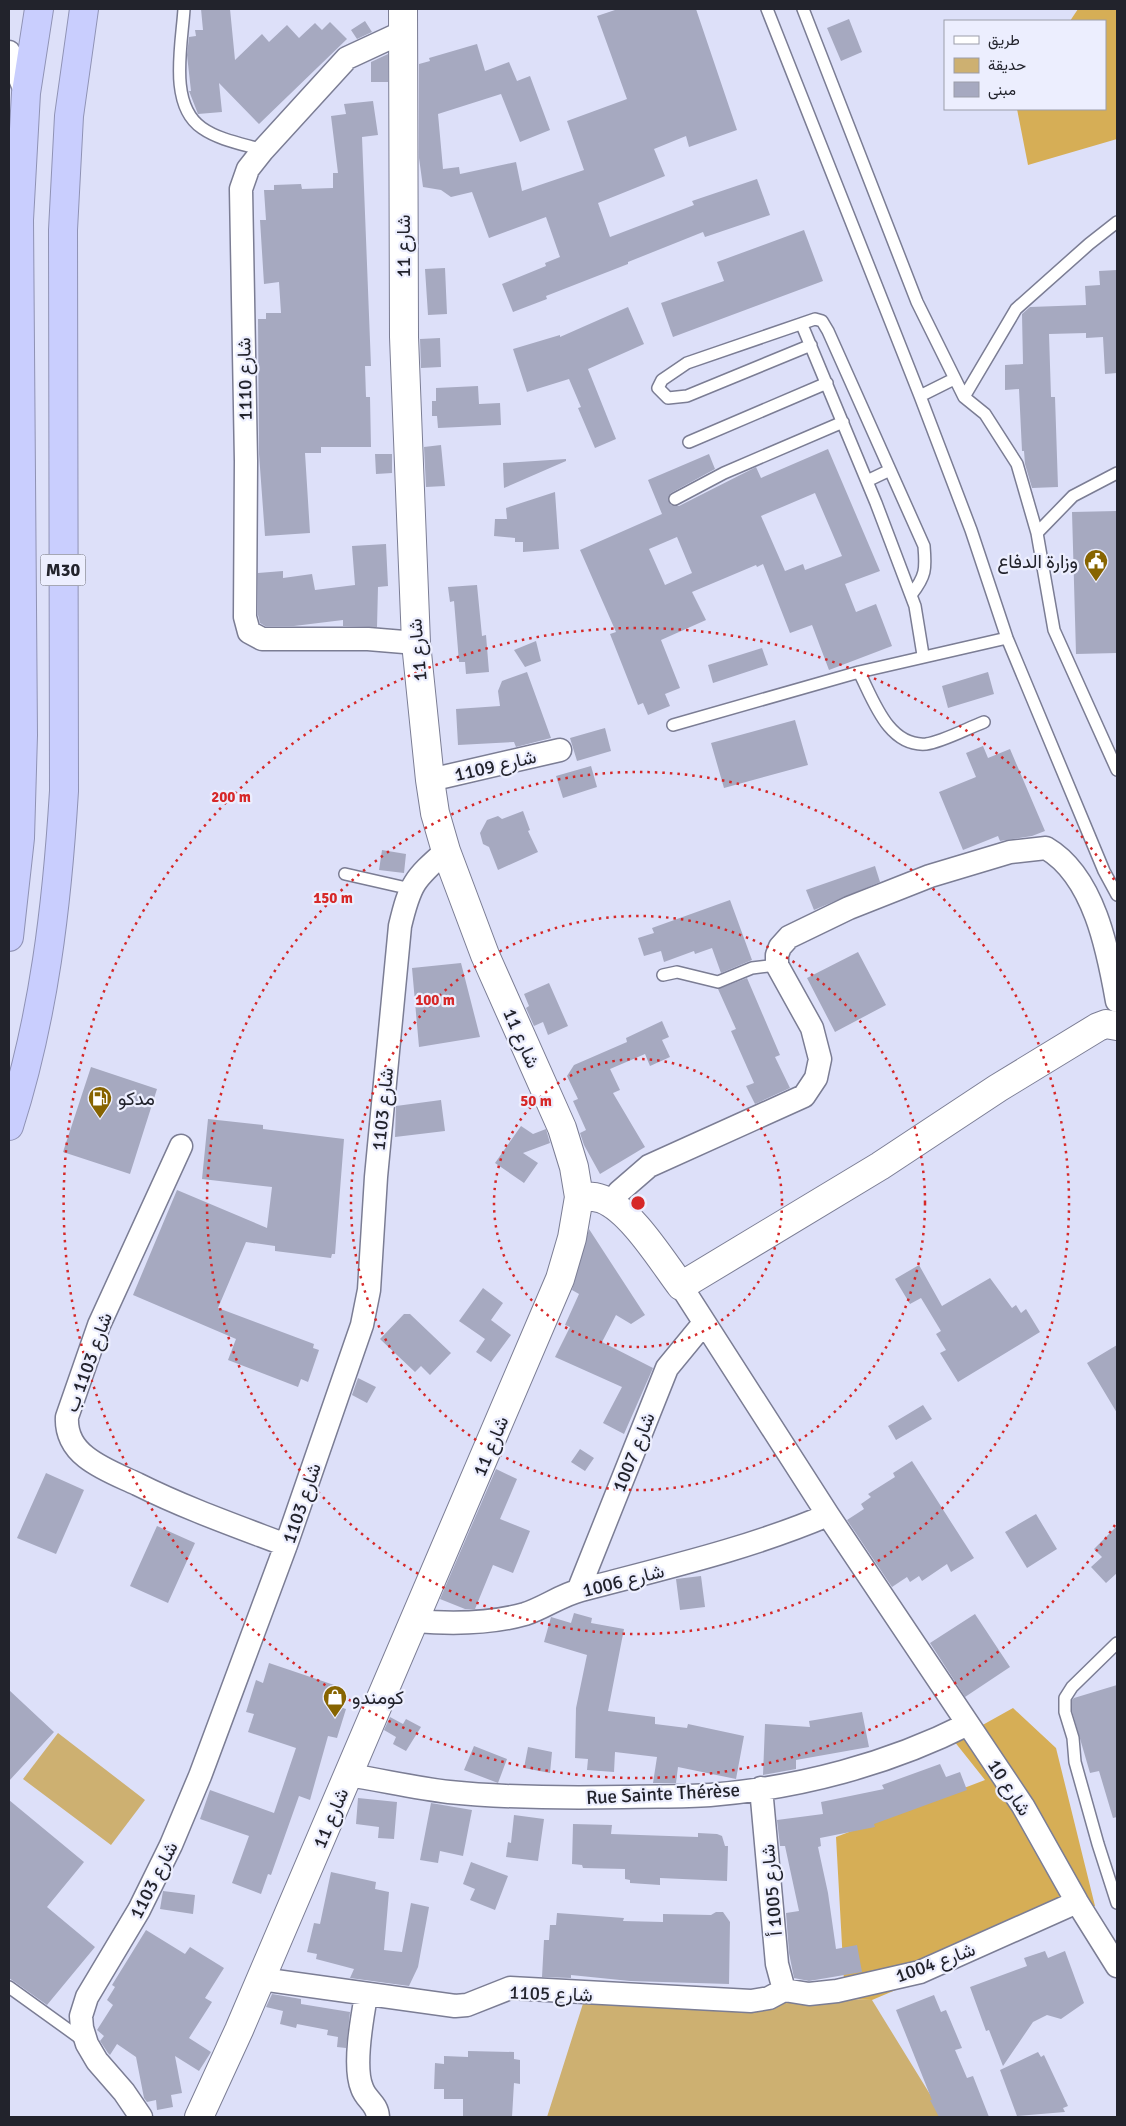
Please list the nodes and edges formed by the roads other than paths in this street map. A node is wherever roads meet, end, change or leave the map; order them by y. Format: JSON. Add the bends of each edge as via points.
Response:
{"nodes":[{"id":1,"x":40,"y":9,"type":"edge"},
{"id":2,"x":84,"y":9,"type":"edge"},
{"id":3,"x":184,"y":9,"type":"edge"},
{"id":4,"x":767,"y":9,"type":"edge"},
{"id":5,"x":803,"y":9,"type":"edge"},
{"id":6,"x":403,"y":21,"type":"edge"},
{"id":7,"x":9,"y":52,"type":"edge"},
{"id":8,"x":26,"y":93,"type":"junction"},
{"id":9,"x":263,"y":150,"type":"junction"},
{"id":10,"x":1117,"y":222,"type":"edge"},
{"id":11,"x":802,"y":325,"type":"junction"},
{"id":12,"x":811,"y":345,"type":"junction"},
{"id":13,"x":954,"y":379,"type":"junction"},
{"id":14,"x":827,"y":384,"type":"junction"},
{"id":15,"x":920,"y":396,"type":"junction"},
{"id":16,"x":964,"y":397,"type":"junction"},
{"id":17,"x":843,"y":422,"type":"junction"},
{"id":18,"x":690,"y":442,"type":"dead end"},
{"id":19,"x":890,"y":470,"type":"junction"},
{"id":20,"x":1117,"y":473,"type":"edge"},
{"id":21,"x":867,"y":481,"type":"junction"},
{"id":22,"x":675,"y":499,"type":"dead end"},
{"id":23,"x":1037,"y":532,"type":"junction"},
{"id":24,"x":911,"y":595,"type":"junction"},
{"id":25,"x":1007,"y":638,"type":"junction"},
{"id":26,"x":416,"y":643,"type":"junction"},
{"id":27,"x":923,"y":655,"type":"junction"},
{"id":28,"x":858,"y":672,"type":"junction"},
{"id":29,"x":984,"y":722,"type":"dead end"},
{"id":30,"x":673,"y":725,"type":"dead end"},
{"id":31,"x":560,"y":750,"type":"dead end"},
{"id":32,"x":1117,"y":770,"type":"edge"},
{"id":33,"x":430,"y":780,"type":"junction"},
{"id":34,"x":446,"y":851,"type":"junction"},
{"id":35,"x":345,"y":874,"type":"dead end"},
{"id":36,"x":411,"y":889,"type":"junction"},
{"id":37,"x":1117,"y":895,"type":"edge"},
{"id":38,"x":9,"y":937,"type":"edge"},
{"id":39,"x":777,"y":965,"type":"junction"},
{"id":40,"x":663,"y":974,"type":"dead end"},
{"id":41,"x":1117,"y":1000,"type":"edge"},
{"id":42,"x":1108,"y":1026,"type":"edge"},
{"id":43,"x":9,"y":1126,"type":"edge"},
{"id":44,"x":181,"y":1146,"type":"dead end"},
{"id":45,"x":579,"y":1197,"type":"junction"},
{"id":46,"x":611,"y":1203,"type":"junction"},
{"id":47,"x":681,"y":1286,"type":"junction"},
{"id":48,"x":704,"y":1323,"type":"junction"},
{"id":49,"x":828,"y":1515,"type":"junction"},
{"id":50,"x":286,"y":1545,"type":"junction"},
{"id":51,"x":578,"y":1591,"type":"junction"},
{"id":52,"x":415,"y":1621,"type":"junction"},
{"id":53,"x":1117,"y":1643,"type":"edge"},
{"id":54,"x":968,"y":1724,"type":"junction"},
{"id":55,"x":348,"y":1775,"type":"junction"},
{"id":56,"x":761,"y":1788,"type":"junction"},
{"id":57,"x":1077,"y":1902,"type":"junction"},
{"id":58,"x":1117,"y":1903,"type":"edge"},
{"id":59,"x":1117,"y":1966,"type":"edge"},
{"id":60,"x":261,"y":1979,"type":"junction"},
{"id":61,"x":9,"y":1987,"type":"edge"},
{"id":62,"x":784,"y":1990,"type":"junction"},
{"id":63,"x":366,"y":1996,"type":"junction"},
{"id":64,"x":87,"y":2044,"type":"junction"},
{"id":65,"x":141,"y":2117,"type":"edge"},
{"id":66,"x":199,"y":2117,"type":"edge"},
{"id":67,"x":378,"y":2117,"type":"edge"}],
"edges":[{"from":1,"to":8,"type":"highway","number":"M30"},
{"from":2,"to":43,"type":"highway","number":"M30","via":[[69,116],[63,230],[64,792],[59,873],[41,1005]]},
{"from":3,"to":9,"type":"lane","via":[[179,90],[187,114],[202,128]]},
{"from":4,"to":15,"type":"lane"},
{"from":5,"to":13,"type":"lane","via":[[917,302]]},
{"from":6,"to":9,"type":"street","name":"شارع 1110","via":[[348,58]]},
{"from":6,"to":26,"type":"street","name":"شارع 11","via":[[404,337]]},
{"from":7,"to":8,"type":"street"},
{"from":8,"to":38,"type":"highway","number":"M30","via":[[19,220],[22,788]]},
{"from":9,"to":26,"type":"street","name":"شارع 1110","via":[[248,169],[241,189],[240,207],[246,626],[249,632],[262,639],[368,639]]},
{"from":10,"to":16,"type":"lane","via":[[1016,309]]},
{"from":11,"to":12,"type":"lane"},
{"from":11,"to":12,"type":"lane","via":[[687,363],[662,380],[658,388],[668,398],[687,396]]},
{"from":11,"to":19,"type":"lane","via":[[818,319],[828,331]]},
{"from":12,"to":14,"type":"lane"},
{"from":13,"to":15,"type":"lane"},
{"from":13,"to":16,"type":"lane"},
{"from":14,"to":17,"type":"lane"},
{"from":14,"to":18,"type":"lane"},
{"from":15,"to":25,"type":"lane","via":[[971,530]]},
{"from":16,"to":23,"type":"lane","via":[[984,414],[1017,464]]},
{"from":17,"to":21,"type":"lane"},
{"from":17,"to":22,"type":"lane","via":[[724,473]]},
{"from":19,"to":21,"type":"lane"},
{"from":19,"to":24,"type":"lane","via":[[924,546],[924,574]]},
{"from":20,"to":23,"type":"lane","via":[[1073,496]]},
{"from":21,"to":24,"type":"lane"},
{"from":23,"to":32,"type":"lane","via":[[1054,630]]},
{"from":24,"to":27,"type":"lane"},
{"from":25,"to":27,"type":"lane"},
{"from":25,"to":37,"type":"lane","via":[[1104,871]]},
{"from":26,"to":33,"type":"street","name":"شارع 11"},
{"from":27,"to":28,"type":"lane"},
{"from":28,"to":29,"type":"lane","via":[[885,723],[908,743],[927,744]]},
{"from":28,"to":30,"type":"lane"},
{"from":31,"to":33,"type":"street","name":"شارع 1109"},
{"from":33,"to":34,"type":"street","name":"شارع 11"},
{"from":34,"to":36,"type":"street","name":"شارع 1103","via":[[423,871]]},
{"from":34,"to":45,"type":"street","name":"شارع 11","via":[[486,955],[562,1128]]},
{"from":35,"to":36,"type":"lane"},
{"from":36,"to":50,"type":"street","name":"شارع 1103","via":[[400,926],[376,1177],[369,1290],[362,1325]]},
{"from":39,"to":40,"type":"lane","via":[[752,968],[718,982],[677,972]]},
{"from":39,"to":41,"type":"street","via":[[780,947],[789,938],[849,908],[930,876],[1010,852],[1041,847],[1050,850],[1076,874],[1088,897],[1110,960]]},
{"from":39,"to":46,"type":"street","via":[[812,1028],[820,1059],[816,1078],[804,1096],[649,1166]]},
{"from":42,"to":47,"type":"street","via":[[998,1088],[880,1166]]},
{"from":44,"to":50,"type":"street","name":"شارع 1103 ب","via":[[100,1325],[68,1417],[68,1432],[85,1457],[114,1474],[162,1497]]},
{"from":45,"to":46,"type":"street","via":[[595,1196]]},
{"from":45,"to":52,"type":"street","name":"شارع 11","via":[[560,1279]]},
{"from":46,"to":47,"type":"street","via":[[638,1231]]},
{"from":47,"to":48,"type":"street","name":"شارع 10"},
{"from":48,"to":49,"type":"street","name":"شارع 10"},
{"from":48,"to":51,"type":"street","name":"شارع 1007","via":[[667,1368]]},
{"from":49,"to":51,"type":"street","name":"شارع 1006","via":[[794,1530],[720,1554]]},
{"from":49,"to":54,"type":"street","name":"شارع 10"},
{"from":50,"to":64,"type":"street","name":"شارع 1103","via":[[171,1845],[139,1910],[87,1997],[81,2016]]},
{"from":51,"to":52,"type":"street","name":"شارع 1006","via":[[526,1613],[500,1619],[440,1623]]},
{"from":52,"to":55,"type":"street","name":"شارع 11"},
{"from":53,"to":58,"type":"lane","via":[[1072,1687],[1065,1698],[1064,1712],[1098,1844]]},
{"from":54,"to":56,"type":"street","name":"Rue Sainte Thérèse","via":[[900,1754],[814,1779]]},
{"from":54,"to":57,"type":"street","name":"شارع 10","via":[[1023,1806]]},
{"from":55,"to":56,"type":"street","name":"Rue Sainte Thérèse","via":[[446,1792],[504,1796],[710,1795]]},
{"from":55,"to":60,"type":"street","name":"شارع 11"},
{"from":56,"to":62,"type":"street","name":"شارع 1005 أ","via":[[777,1964]]},
{"from":57,"to":59,"type":"street","name":"شارع 10"},
{"from":57,"to":62,"type":"street","name":"شارع 1004","via":[[920,1972],[809,1994]]},
{"from":60,"to":63,"type":"street","name":"شارع 1105"},
{"from":60,"to":66,"type":"street","name":"شارع 11"},
{"from":61,"to":64,"type":"lane"},
{"from":62,"to":63,"type":"street","name":"شارع 1105","via":[[762,2000],[742,2001],[510,1988],[467,2005],[455,2006]]},
{"from":63,"to":67,"type":"street","via":[[359,2078],[362,2089],[376,2106]]},
{"from":64,"to":65,"type":"street","name":"شارع 1103"}]}
